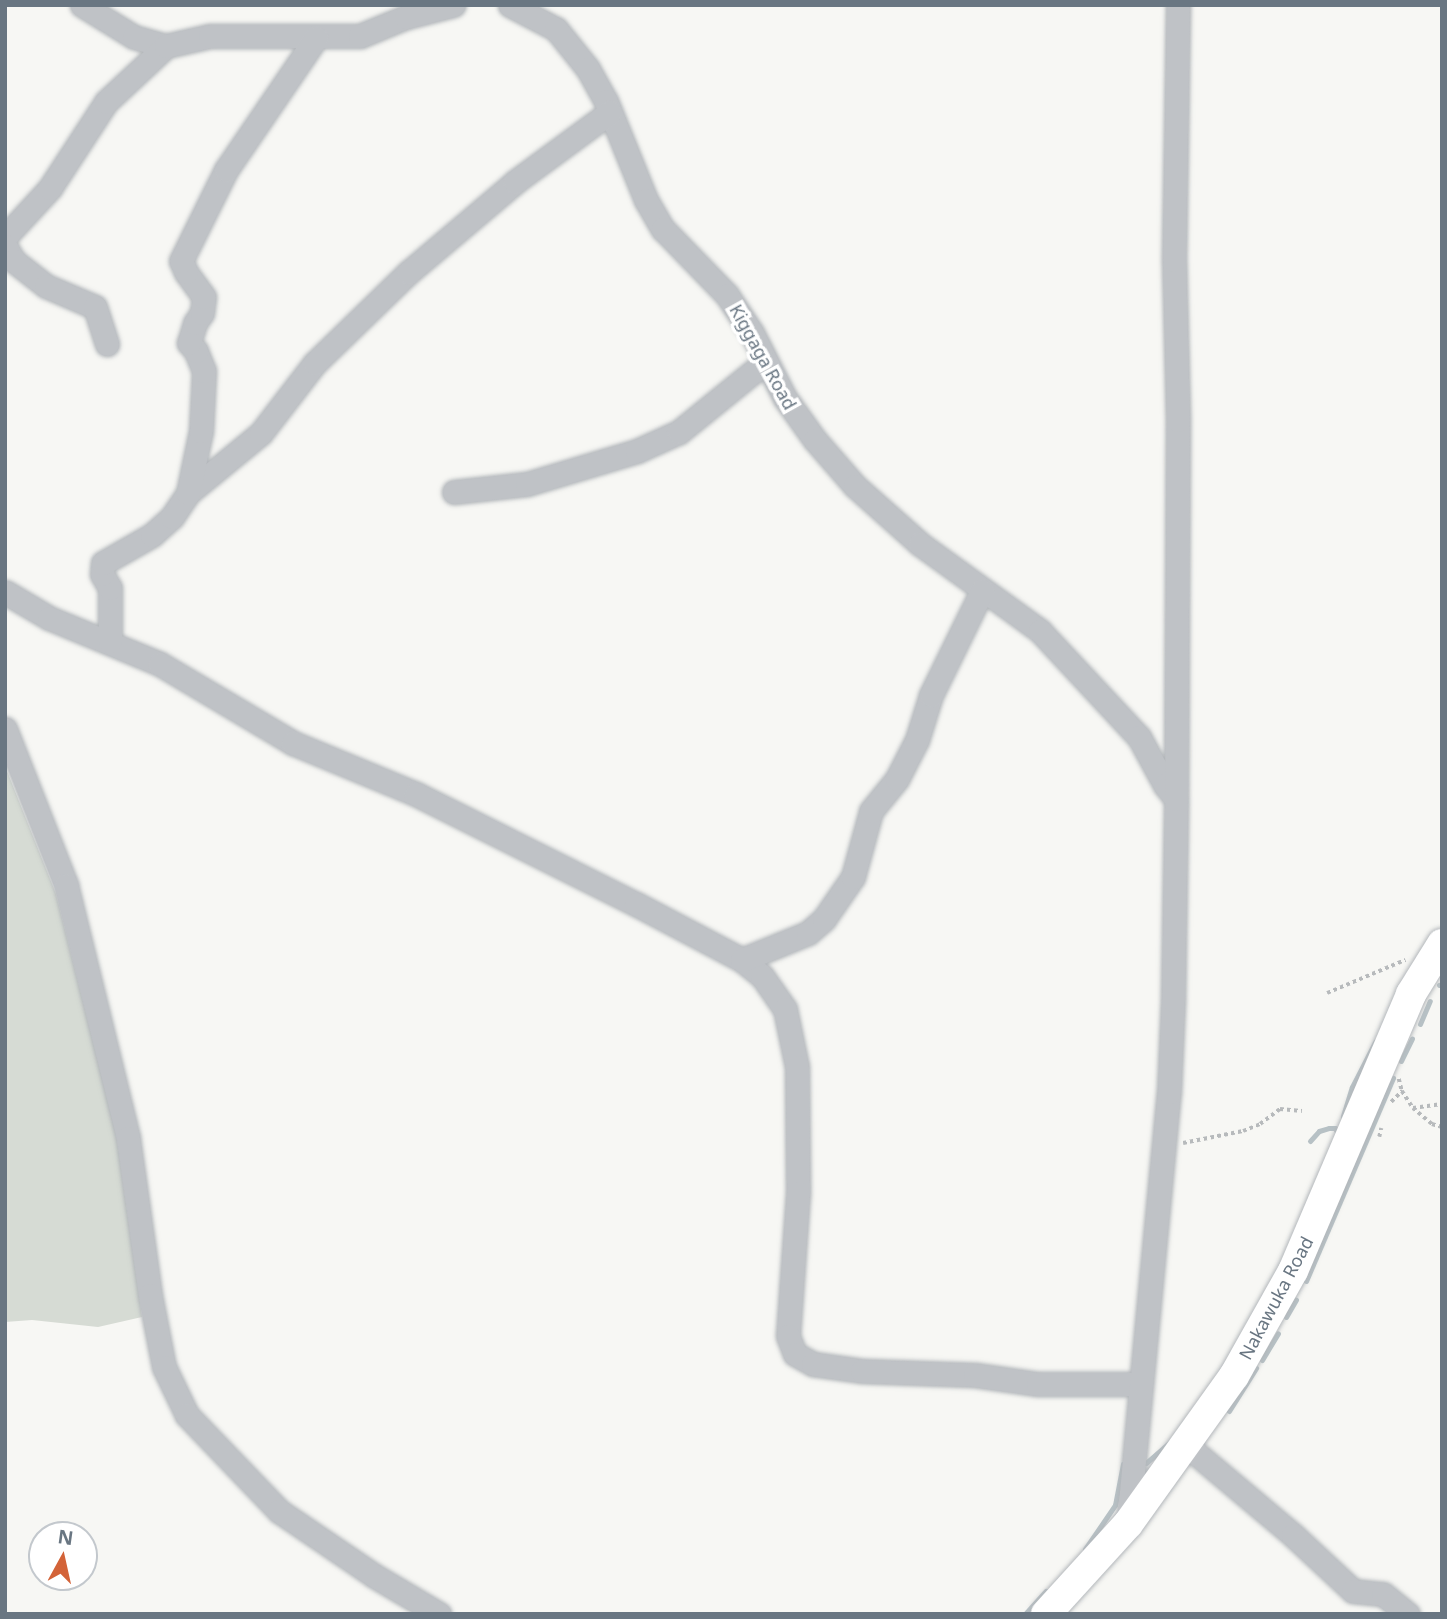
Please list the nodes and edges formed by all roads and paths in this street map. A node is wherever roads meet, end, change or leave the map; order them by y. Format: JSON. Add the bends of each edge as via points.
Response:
{"nodes":[{"id":1,"x":82,"y":5,"type":"edge"},
{"id":2,"x":453,"y":5,"type":"edge"},
{"id":3,"x":510,"y":5,"type":"edge"},
{"id":4,"x":1178,"y":5,"type":"edge"},
{"id":5,"x":316,"y":38,"type":"junction"},
{"id":6,"x":166,"y":47,"type":"junction"},
{"id":7,"x":610,"y":112,"type":"junction"},
{"id":8,"x":5,"y":237,"type":"edge"},
{"id":9,"x":5,"y":246,"type":"edge"},
{"id":10,"x":107,"y":344,"type":"dead end"},
{"id":11,"x":765,"y":362,"type":"junction"},
{"id":12,"x":454,"y":492,"type":"dead end"},
{"id":13,"x":188,"y":493,"type":"junction"},
{"id":14,"x":982,"y":591,"type":"junction"},
{"id":15,"x":5,"y":592,"type":"edge"},
{"id":16,"x":110,"y":642,"type":"junction"},
{"id":17,"x":5,"y":729,"type":"edge"},
{"id":18,"x":1176,"y":799,"type":"junction"},
{"id":19,"x":1440,"y":947,"type":"edge"},
{"id":20,"x":742,"y":960,"type":"junction"},
{"id":21,"x":1327,"y":993,"type":"dead end"},
{"id":22,"x":1389,"y":1044,"type":"junction"},
{"id":23,"x":1442,"y":1104,"type":"edge"},
{"id":24,"x":1413,"y":1108,"type":"junction"},
{"id":25,"x":1302,"y":1111,"type":"dead end"},
{"id":26,"x":1442,"y":1127,"type":"edge"},
{"id":27,"x":1163,"y":1146,"type":"junction"},
{"id":28,"x":1141,"y":1384,"type":"junction"},
{"id":29,"x":1185,"y":1444,"type":"junction"},
{"id":30,"x":1128,"y":1524,"type":"junction"},
{"id":31,"x":439,"y":1614,"type":"edge"},
{"id":32,"x":1046,"y":1614,"type":"edge"},
{"id":33,"x":1408,"y":1614,"type":"edge"}],
"edges":[{"from":1,"to":6,"type":"street","via":[[134,37]]},
{"from":2,"to":5,"type":"street","via":[[360,36]]},
{"from":3,"to":7,"type":"street","name":"Kiggaga Road","via":[[556,29],[588,69]]},
{"from":4,"to":18,"type":"street"},
{"from":5,"to":6,"type":"street","via":[[210,36]]},
{"from":5,"to":13,"type":"street","via":[[226,170],[181,261],[205,304],[189,338],[204,371],[205,403]]},
{"from":6,"to":8,"type":"street","via":[[106,102],[50,188]]},
{"from":7,"to":11,"type":"street","name":"Kiggaga Road","via":[[646,201],[663,229],[727,295]]},
{"from":7,"to":13,"type":"street","via":[[515,182],[409,272],[315,363],[261,433]]},
{"from":9,"to":10,"type":"street","via":[[14,261],[46,286],[95,307]]},
{"from":11,"to":12,"type":"street","via":[[679,432],[637,451],[527,484]]},
{"from":11,"to":14,"type":"street","name":"Kiggaga Road","via":[[797,417],[855,486]]},
{"from":13,"to":16,"type":"street","via":[[152,535],[103,563],[102,574],[110,588]]},
{"from":14,"to":18,"type":"street","name":"Kiggaga Road","via":[[1040,631],[1139,737]]},
{"from":14,"to":20,"type":"street","via":[[931,695],[917,740],[897,779],[871,811],[853,877],[824,919],[808,933]]},
{"from":15,"to":16,"type":"street","via":[[49,618]]},
{"from":16,"to":20,"type":"street","via":[[160,664],[293,743],[416,794]]},
{"from":17,"to":31,"type":"street","via":[[66,885],[128,1138],[164,1367],[181,1403],[203,1435],[279,1511]]},
{"from":18,"to":27,"type":"street","via":[[1170,1066]]},
{"from":19,"to":21,"type":"path"},
{"from":19,"to":22,"type":"main road","name":"Nakawuka Road","via":[[1411,994]]},
{"from":20,"to":28,"type":"street","via":[[762,976],[785,1009],[797,1066],[798,1193],[788,1336],[795,1354],[813,1364],[862,1371],[975,1375],[1038,1384]]},
{"from":22,"to":24,"type":"path","via":[[1402,1091]]},
{"from":22,"to":29,"type":"main road","name":"Nakawuka Road","via":[[1293,1271],[1234,1376]]},
{"from":23,"to":24,"type":"path"},
{"from":24,"to":26,"type":"path"},
{"from":25,"to":27,"type":"path","via":[[1280,1109],[1243,1131]]},
{"from":27,"to":28,"type":"street"},
{"from":28,"to":30,"type":"street"},
{"from":29,"to":30,"type":"main road","name":"Nakawuka Road"},
{"from":29,"to":33,"type":"street","via":[[1353,1591],[1382,1594]]},
{"from":30,"to":32,"type":"main road","name":"Nakawuka Road"}]}
